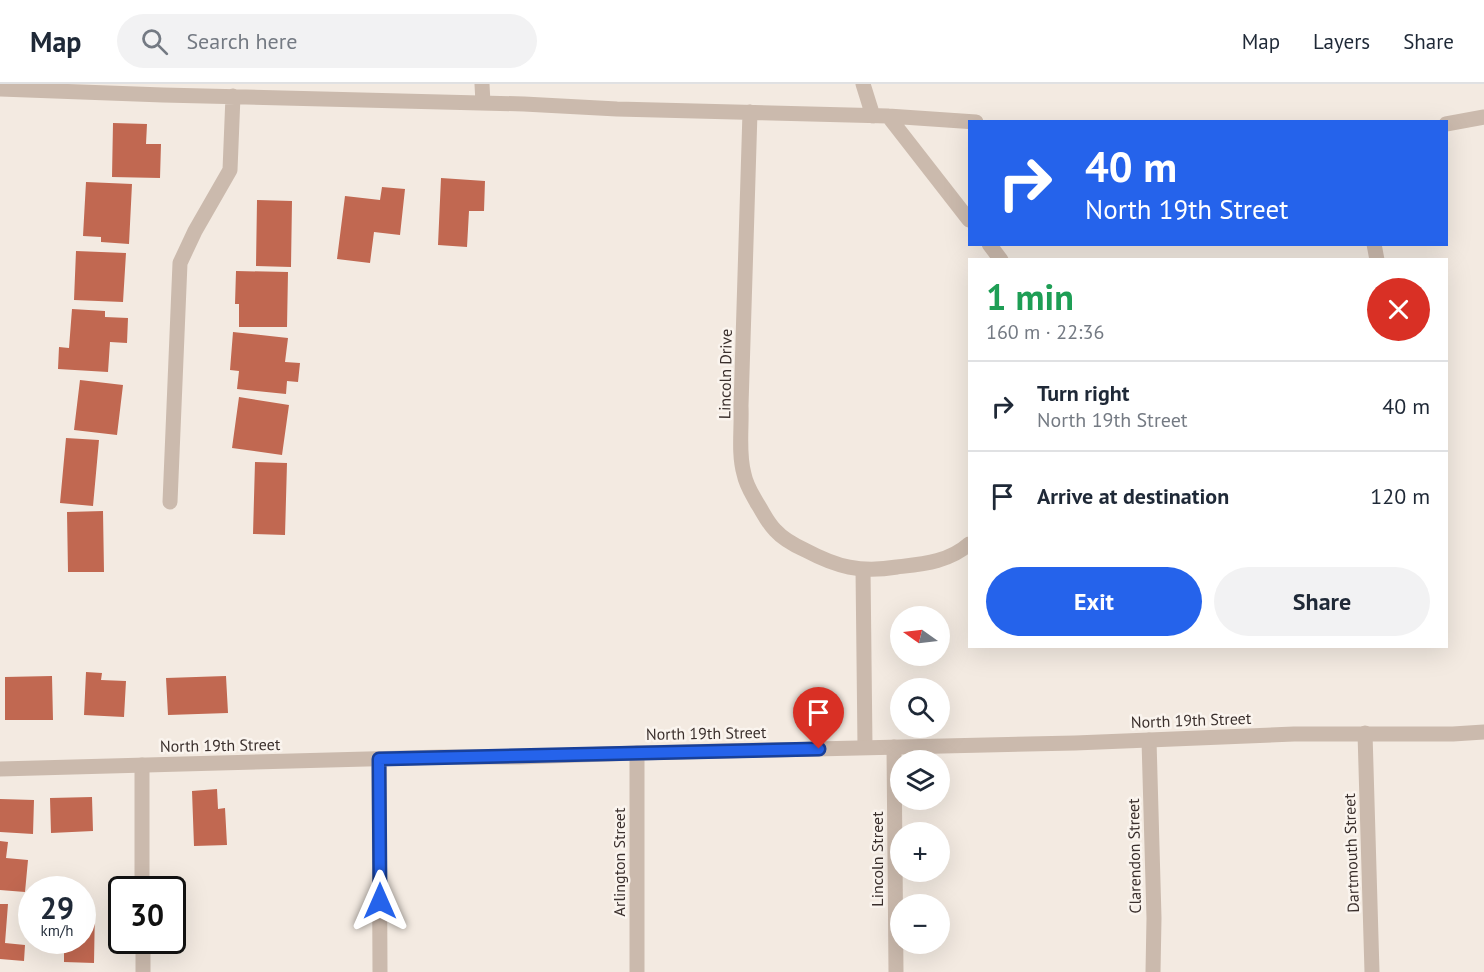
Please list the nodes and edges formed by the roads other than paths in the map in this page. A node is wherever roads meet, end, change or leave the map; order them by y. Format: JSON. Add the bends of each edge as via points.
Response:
{"nodes":[{"id":1,"x":482,"y":84,"type":"edge"},
{"id":2,"x":863,"y":84,"type":"edge"},
{"id":3,"x":0,"y":89,"type":"edge"},
{"id":4,"x":239,"y":92,"type":"edge"},
{"id":5,"x":483,"y":103,"type":"junction"},
{"id":6,"x":750,"y":112,"type":"junction"},
{"id":7,"x":880,"y":116,"type":"junction"},
{"id":8,"x":1484,"y":117,"type":"edge"},
{"id":9,"x":968,"y":122,"type":"edge"},
{"id":10,"x":1448,"y":124,"type":"edge"},
{"id":11,"x":968,"y":219,"type":"edge"},
{"id":12,"x":170,"y":502,"type":"dead end"},
{"id":13,"x":968,"y":545,"type":"edge"},
{"id":14,"x":863,"y":569,"type":"junction"},
{"id":15,"x":1484,"y":732,"type":"edge"},
{"id":16,"x":1365,"y":734,"type":"junction"},
{"id":17,"x":1149,"y":740,"type":"junction"},
{"id":18,"x":865,"y":747,"type":"junction"},
{"id":19,"x":894,"y":747,"type":"junction"},
{"id":20,"x":637,"y":753,"type":"junction"},
{"id":21,"x":379,"y":759,"type":"junction"},
{"id":22,"x":142,"y":765,"type":"junction"},
{"id":23,"x":0,"y":769,"type":"edge"},
{"id":24,"x":142,"y":876,"type":"edge"},
{"id":25,"x":142,"y":954,"type":"edge"},
{"id":26,"x":143,"y":972,"type":"edge"},
{"id":27,"x":380,"y":972,"type":"edge"},
{"id":28,"x":637,"y":972,"type":"edge"},
{"id":29,"x":896,"y":972,"type":"edge"},
{"id":30,"x":1153,"y":972,"type":"edge"},
{"id":31,"x":1372,"y":972,"type":"edge"}],
"edges":[{"from":1,"to":5,"type":"street"},
{"from":2,"to":7,"type":"street"},
{"from":3,"to":4,"type":"street","via":[[163,95]]},
{"from":4,"to":5,"type":"street"},
{"from":4,"to":12,"type":"street","via":[[230,170],[180,263]]},
{"from":5,"to":6,"type":"street"},
{"from":6,"to":7,"type":"street"},
{"from":6,"to":14,"type":"street","name":"Lincoln Drive","via":[[741,406],[746,484],[774,530],[789,542],[824,561]]},
{"from":7,"to":9,"type":"street"},
{"from":7,"to":11,"type":"street"},
{"from":8,"to":10,"type":"street"},
{"from":13,"to":14,"type":"street","via":[[935,562]]},
{"from":14,"to":18,"type":"street"},
{"from":15,"to":16,"type":"street","name":"North 19th Street"},
{"from":16,"to":17,"type":"street","name":"North 19th Street"},
{"from":16,"to":31,"type":"street","name":"Dartmouth Street"},
{"from":17,"to":19,"type":"street","name":"North 19th Street"},
{"from":17,"to":30,"type":"street","name":"Clarendon Street"},
{"from":18,"to":19,"type":"street","name":"North 19th Street"},
{"from":18,"to":20,"type":"street","name":"North 19th Street"},
{"from":19,"to":29,"type":"street","name":"Lincoln Street"},
{"from":20,"to":21,"type":"street","name":"North 19th Street"},
{"from":20,"to":28,"type":"street","name":"Arlington Street"},
{"from":21,"to":22,"type":"street","name":"North 19th Street"},
{"from":21,"to":27,"type":"street"},
{"from":22,"to":23,"type":"street","name":"North 19th Street"},
{"from":22,"to":24,"type":"street"},
{"from":25,"to":26,"type":"street"}]}
